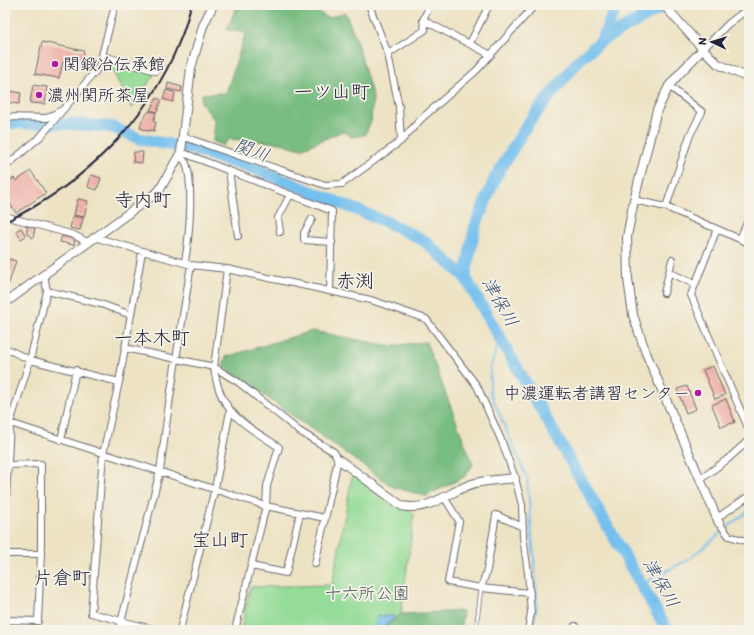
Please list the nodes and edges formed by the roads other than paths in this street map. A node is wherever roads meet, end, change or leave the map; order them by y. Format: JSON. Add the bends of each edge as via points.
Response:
{"nodes":[{"id":1,"x":115,"y":5,"type":"edge"},
{"id":2,"x":213,"y":5,"type":"edge"},
{"id":3,"x":368,"y":5,"type":"edge"},
{"id":4,"x":430,"y":5,"type":"edge"},
{"id":5,"x":489,"y":5,"type":"edge"},
{"id":6,"x":535,"y":5,"type":"edge"},
{"id":7,"x":664,"y":5,"type":"edge"},
{"id":8,"x":749,"y":8,"type":"edge"},
{"id":9,"x":423,"y":20,"type":"junction"},
{"id":10,"x":470,"y":44,"type":"junction"},
{"id":11,"x":703,"y":50,"type":"junction"},
{"id":12,"x":388,"y":54,"type":"junction"},
{"id":13,"x":491,"y":55,"type":"junction"},
{"id":14,"x":103,"y":56,"type":"junction"},
{"id":15,"x":156,"y":71,"type":"dead end"},
{"id":16,"x":749,"y":78,"type":"edge"},
{"id":17,"x":669,"y":86,"type":"junction"},
{"id":18,"x":63,"y":110,"type":"junction"},
{"id":19,"x":5,"y":117,"type":"edge"},
{"id":20,"x":184,"y":137,"type":"junction"},
{"id":21,"x":401,"y":141,"type":"junction"},
{"id":22,"x":180,"y":154,"type":"junction"},
{"id":23,"x":5,"y":167,"type":"edge"},
{"id":24,"x":229,"y":171,"type":"junction"},
{"id":25,"x":290,"y":195,"type":"junction"},
{"id":26,"x":634,"y":200,"type":"junction"},
{"id":27,"x":666,"y":207,"type":"junction"},
{"id":28,"x":5,"y":216,"type":"edge"},
{"id":29,"x":749,"y":218,"type":"edge"},
{"id":30,"x":312,"y":219,"type":"dead end"},
{"id":31,"x":717,"y":230,"type":"junction"},
{"id":32,"x":280,"y":232,"type":"dead end"},
{"id":33,"x":238,"y":236,"type":"dead end"},
{"id":34,"x":94,"y":237,"type":"junction"},
{"id":35,"x":740,"y":239,"type":"junction"},
{"id":36,"x":87,"y":242,"type":"junction"},
{"id":37,"x":332,"y":242,"type":"junction"},
{"id":38,"x":749,"y":243,"type":"edge"},
{"id":39,"x":142,"y":252,"type":"junction"},
{"id":40,"x":672,"y":260,"type":"dead end"},
{"id":41,"x":185,"y":262,"type":"junction"},
{"id":42,"x":191,"y":265,"type":"junction"},
{"id":43,"x":227,"y":269,"type":"junction"},
{"id":44,"x":669,"y":272,"type":"junction"},
{"id":45,"x":44,"y":274,"type":"junction"},
{"id":46,"x":694,"y":284,"type":"junction"},
{"id":47,"x":47,"y":291,"type":"junction"},
{"id":48,"x":330,"y":291,"type":"junction"},
{"id":49,"x":664,"y":293,"type":"dead end"},
{"id":50,"x":5,"y":303,"type":"edge"},
{"id":51,"x":131,"y":315,"type":"junction"},
{"id":52,"x":5,"y":348,"type":"edge"},
{"id":53,"x":125,"y":348,"type":"junction"},
{"id":54,"x":177,"y":359,"type":"junction"},
{"id":55,"x":30,"y":360,"type":"junction"},
{"id":56,"x":214,"y":367,"type":"junction"},
{"id":57,"x":76,"y":370,"type":"junction"},
{"id":58,"x":119,"y":382,"type":"junction"},
{"id":59,"x":230,"y":411,"type":"junction"},
{"id":60,"x":5,"y":418,"type":"edge"},
{"id":61,"x":10,"y":423,"type":"junction"},
{"id":62,"x":749,"y":428,"type":"edge"},
{"id":63,"x":61,"y":440,"type":"junction"},
{"id":64,"x":749,"y":440,"type":"edge"},
{"id":65,"x":103,"y":454,"type":"junction"},
{"id":66,"x":338,"y":459,"type":"junction"},
{"id":67,"x":8,"y":465,"type":"junction"},
{"id":68,"x":160,"y":471,"type":"junction"},
{"id":69,"x":515,"y":478,"type":"junction"},
{"id":70,"x":701,"y":479,"type":"junction"},
{"id":71,"x":215,"y":488,"type":"junction"},
{"id":72,"x":749,"y":496,"type":"edge"},
{"id":73,"x":444,"y":497,"type":"junction"},
{"id":74,"x":266,"y":506,"type":"junction"},
{"id":75,"x":300,"y":513,"type":"junction"},
{"id":76,"x":5,"y":517,"type":"edge"},
{"id":77,"x":325,"y":518,"type":"junction"},
{"id":78,"x":718,"y":521,"type":"junction"},
{"id":79,"x":522,"y":527,"type":"junction"},
{"id":80,"x":749,"y":542,"type":"edge"},
{"id":81,"x":5,"y":554,"type":"edge"},
{"id":82,"x":41,"y":554,"type":"junction"},
{"id":83,"x":315,"y":564,"type":"dead end"},
{"id":84,"x":251,"y":566,"type":"junction"},
{"id":85,"x":481,"y":588,"type":"junction"},
{"id":86,"x":530,"y":593,"type":"junction"},
{"id":87,"x":5,"y":620,"type":"edge"},
{"id":88,"x":122,"y":621,"type":"junction"},
{"id":89,"x":119,"y":630,"type":"edge"},
{"id":90,"x":156,"y":630,"type":"edge"},
{"id":91,"x":180,"y":630,"type":"edge"},
{"id":92,"x":235,"y":630,"type":"edge"},
{"id":93,"x":476,"y":630,"type":"edge"},
{"id":94,"x":528,"y":630,"type":"edge"}],
"edges":[{"from":1,"to":14,"type":"street"},
{"from":2,"to":20,"type":"street","via":[[203,26],[191,68]]},
{"from":3,"to":12,"type":"street"},
{"from":4,"to":9,"type":"street"},
{"from":5,"to":10,"type":"street"},
{"from":6,"to":13,"type":"street"},
{"from":7,"to":11,"type":"street"},
{"from":8,"to":11,"type":"street","via":[[728,24]]},
{"from":9,"to":10,"type":"street"},
{"from":9,"to":12,"type":"street","via":[[425,30]]},
{"from":10,"to":13,"type":"street"},
{"from":11,"to":16,"type":"street","via":[[718,64]]},
{"from":11,"to":17,"type":"street"},
{"from":12,"to":21,"type":"street","via":[[399,107]]},
{"from":13,"to":21,"type":"street","via":[[421,119]]},
{"from":14,"to":15,"type":"street"},
{"from":14,"to":18,"type":"street","via":[[99,67]]},
{"from":17,"to":26,"type":"street","via":[[657,110]]},
{"from":17,"to":27,"type":"street","via":[[702,112],[690,135]]},
{"from":18,"to":19,"type":"street","via":[[47,118]]},
{"from":18,"to":23,"type":"street","via":[[41,136]]},
{"from":20,"to":21,"type":"street","via":[[325,184],[342,184]]},
{"from":20,"to":22,"type":"street"},
{"from":22,"to":24,"type":"street"},
{"from":22,"to":34,"type":"street","via":[[159,191]]},
{"from":22,"to":41,"type":"street","via":[[186,163],[189,184],[189,225]]},
{"from":24,"to":25,"type":"street"},
{"from":24,"to":33,"type":"street"},
{"from":25,"to":32,"type":"street","via":[[278,218]]},
{"from":25,"to":37,"type":"street","via":[[332,211]]},
{"from":26,"to":27,"type":"street"},
{"from":26,"to":70,"type":"street","via":[[627,237],[628,279],[633,315],[655,377]]},
{"from":27,"to":31,"type":"street"},
{"from":28,"to":36,"type":"street","via":[[74,235]]},
{"from":29,"to":35,"type":"street"},
{"from":30,"to":37,"type":"street","via":[[304,233],[304,240]]},
{"from":31,"to":35,"type":"street"},
{"from":31,"to":46,"type":"street"},
{"from":34,"to":36,"type":"street"},
{"from":34,"to":39,"type":"street"},
{"from":35,"to":38,"type":"street"},
{"from":36,"to":45,"type":"street"},
{"from":37,"to":48,"type":"street"},
{"from":39,"to":41,"type":"street"},
{"from":39,"to":51,"type":"street"},
{"from":40,"to":44,"type":"street"},
{"from":41,"to":42,"type":"street"},
{"from":42,"to":43,"type":"street"},
{"from":42,"to":54,"type":"street"},
{"from":43,"to":48,"type":"street"},
{"from":43,"to":56,"type":"street"},
{"from":44,"to":46,"type":"street"},
{"from":44,"to":49,"type":"street"},
{"from":45,"to":47,"type":"street"},
{"from":45,"to":50,"type":"street"},
{"from":46,"to":62,"type":"street","via":[[691,295]]},
{"from":47,"to":51,"type":"street","via":[[101,304]]},
{"from":47,"to":55,"type":"street"},
{"from":48,"to":69,"type":"street","via":[[371,300],[426,319],[477,386]]},
{"from":51,"to":53,"type":"street"},
{"from":52,"to":55,"type":"street"},
{"from":53,"to":54,"type":"street"},
{"from":53,"to":58,"type":"street"},
{"from":54,"to":56,"type":"street"},
{"from":54,"to":68,"type":"street"},
{"from":55,"to":57,"type":"street"},
{"from":55,"to":61,"type":"street"},
{"from":56,"to":59,"type":"street","via":[[216,383]]},
{"from":56,"to":66,"type":"street","via":[[238,382],[299,431],[334,452]]},
{"from":57,"to":58,"type":"street"},
{"from":57,"to":63,"type":"street"},
{"from":58,"to":65,"type":"street"},
{"from":59,"to":71,"type":"street"},
{"from":59,"to":74,"type":"street","via":[[245,426],[279,447],[267,486]]},
{"from":60,"to":61,"type":"street"},
{"from":61,"to":63,"type":"street"},
{"from":61,"to":67,"type":"street"},
{"from":63,"to":65,"type":"street"},
{"from":64,"to":70,"type":"street"},
{"from":65,"to":68,"type":"street"},
{"from":65,"to":88,"type":"street","via":[[91,613]]},
{"from":66,"to":73,"type":"street","via":[[402,506],[426,505]]},
{"from":66,"to":77,"type":"street"},
{"from":67,"to":76,"type":"street"},
{"from":67,"to":82,"type":"street","via":[[41,464]]},
{"from":68,"to":71,"type":"street"},
{"from":68,"to":88,"type":"street"},
{"from":69,"to":73,"type":"street","via":[[473,484]]},
{"from":69,"to":79,"type":"street","via":[[522,505]]},
{"from":70,"to":78,"type":"street"},
{"from":71,"to":74,"type":"street"},
{"from":71,"to":91,"type":"street"},
{"from":72,"to":78,"type":"street"},
{"from":73,"to":85,"type":"street","via":[[459,521],[448,582]]},
{"from":74,"to":75,"type":"street"},
{"from":74,"to":84,"type":"street"},
{"from":75,"to":77,"type":"street"},
{"from":75,"to":84,"type":"street","via":[[286,573]]},
{"from":77,"to":83,"type":"street"},
{"from":78,"to":80,"type":"street","via":[[729,536]]},
{"from":79,"to":85,"type":"street","via":[[496,515],[487,570]]},
{"from":79,"to":86,"type":"street"},
{"from":81,"to":82,"type":"street"},
{"from":82,"to":87,"type":"street","via":[[38,621]]},
{"from":84,"to":92,"type":"street"},
{"from":85,"to":86,"type":"street"},
{"from":85,"to":93,"type":"lane"},
{"from":86,"to":94,"type":"street","via":[[531,613]]},
{"from":88,"to":89,"type":"street"},
{"from":88,"to":90,"type":"street"}]}
